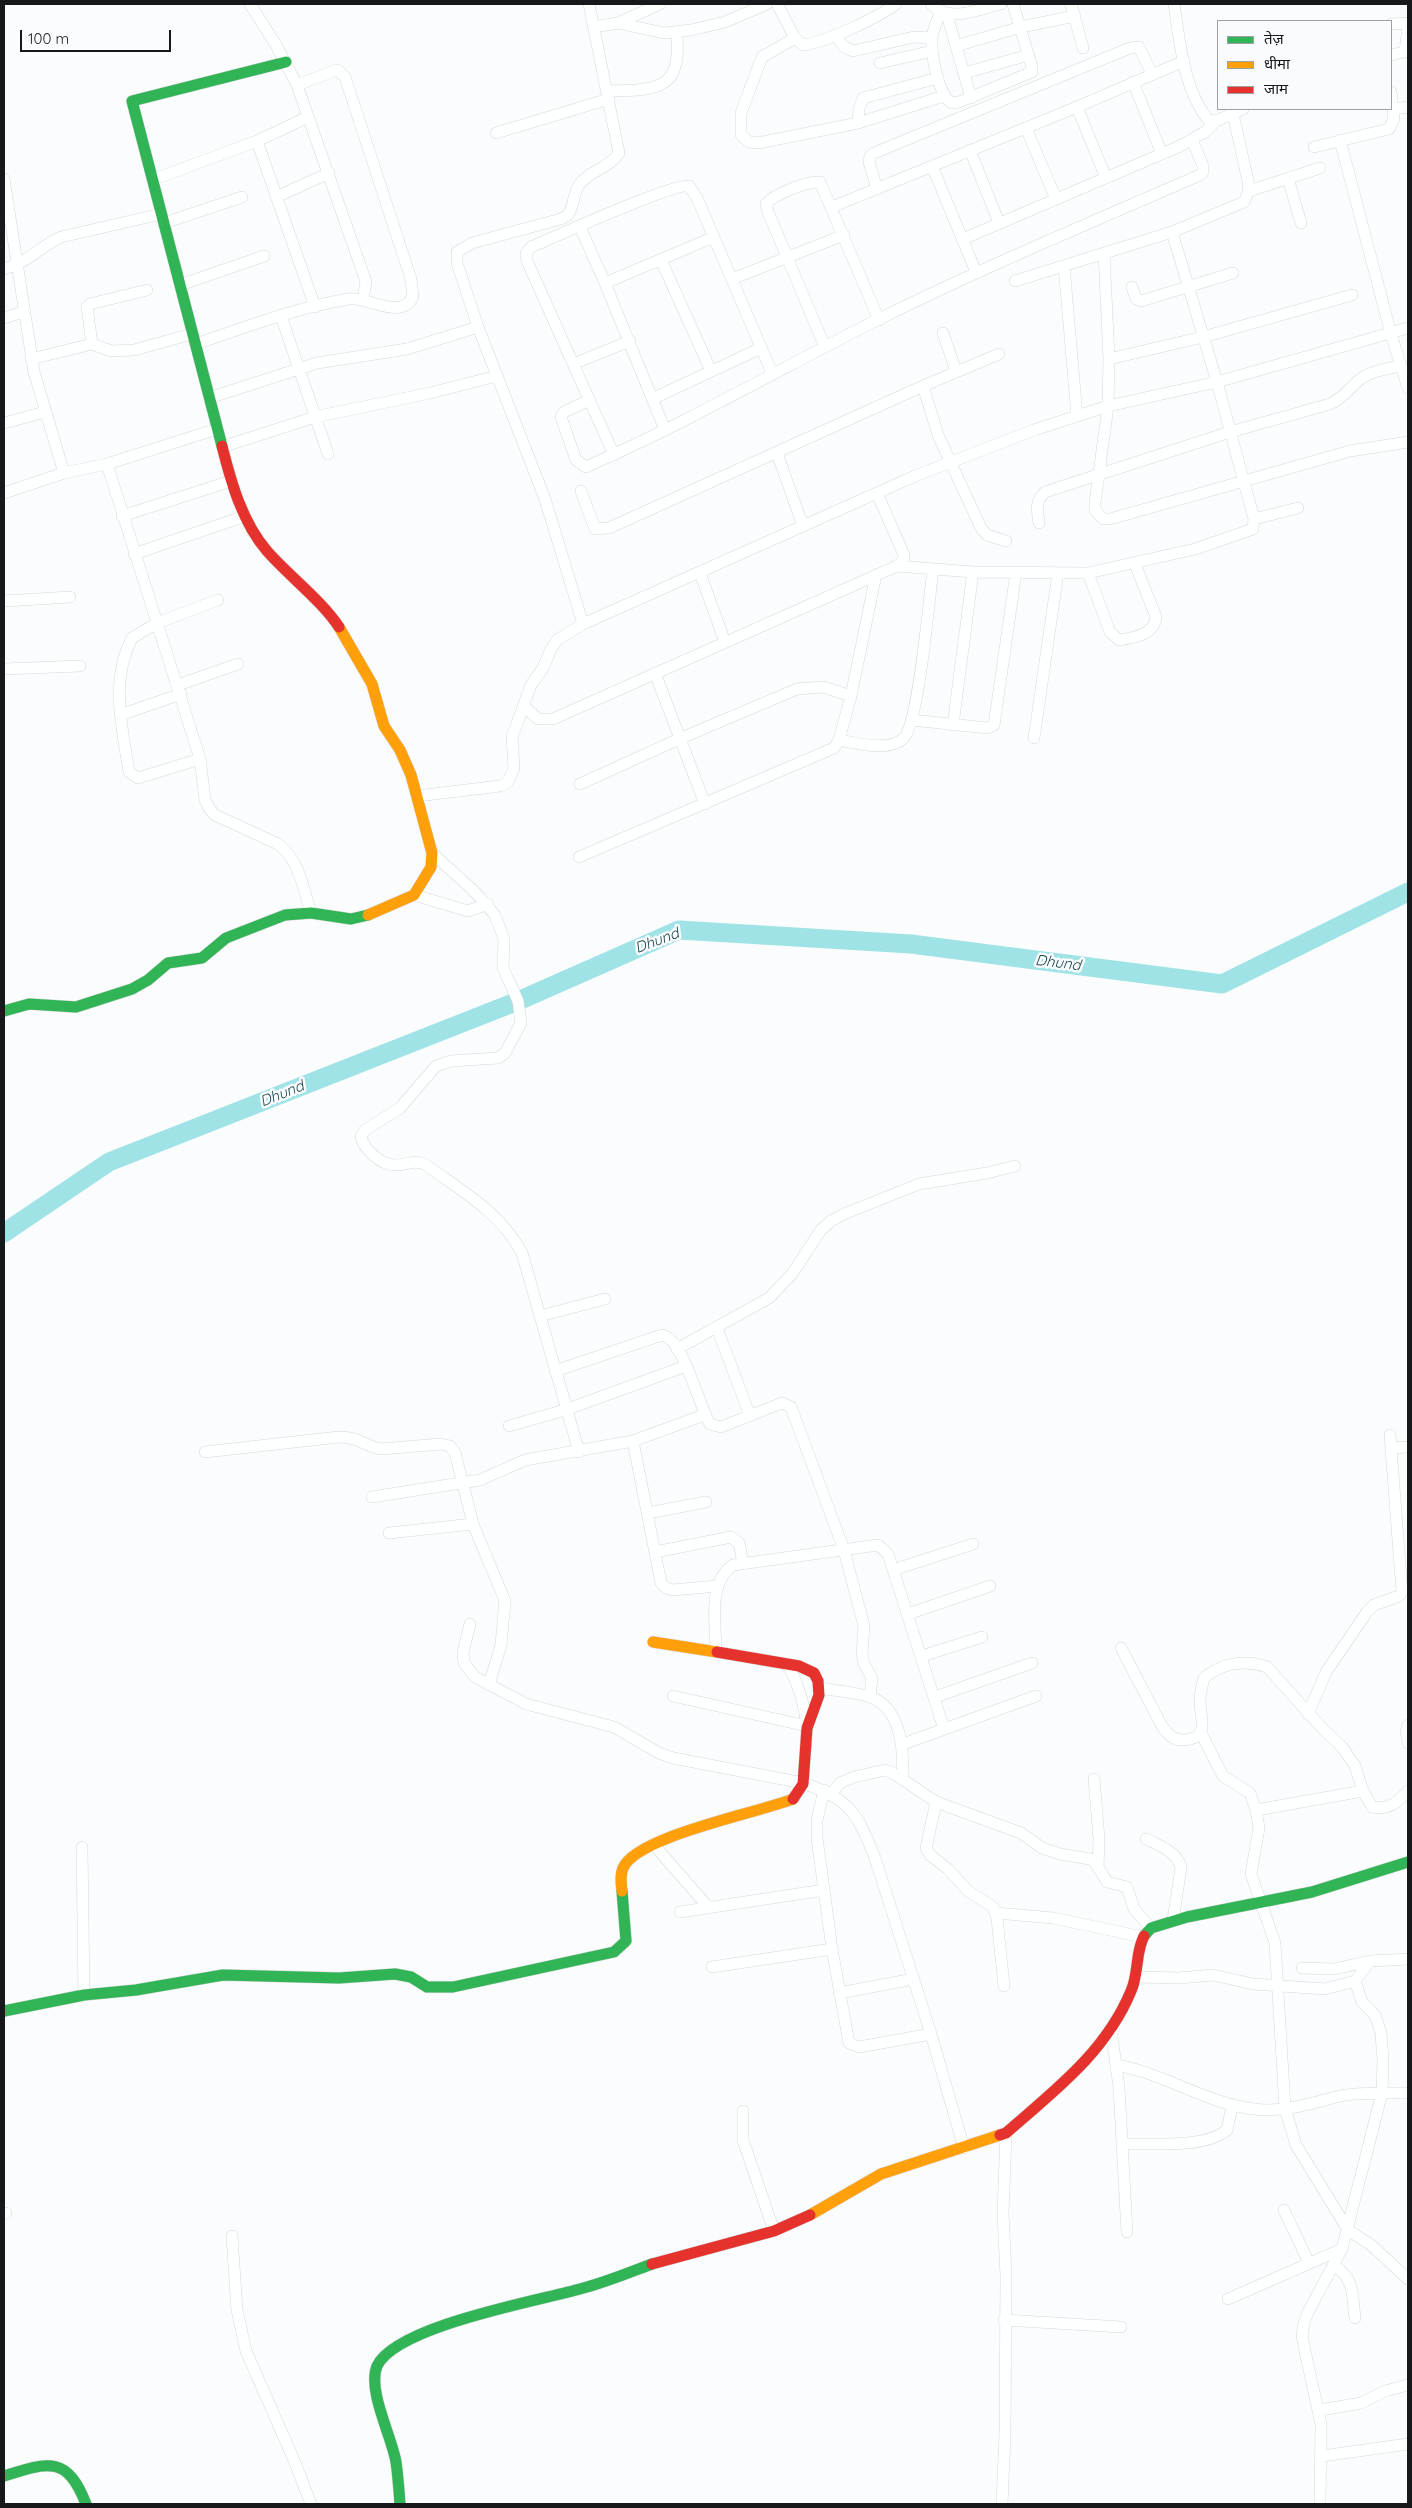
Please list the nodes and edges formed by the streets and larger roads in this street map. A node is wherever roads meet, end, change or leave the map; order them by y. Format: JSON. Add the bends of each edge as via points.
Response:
{"nodes":[{"id":1,"x":250,"y":4,"type":"edge"},
{"id":2,"x":588,"y":4,"type":"edge"},
{"id":3,"x":660,"y":4,"type":"edge"},
{"id":4,"x":767,"y":4,"type":"edge"},
{"id":5,"x":777,"y":4,"type":"edge"},
{"id":6,"x":896,"y":4,"type":"edge"},
{"id":7,"x":931,"y":4,"type":"edge"},
{"id":8,"x":1001,"y":4,"type":"edge"},
{"id":9,"x":1013,"y":4,"type":"edge"},
{"id":10,"x":1071,"y":4,"type":"edge"},
{"id":11,"x":1174,"y":4,"type":"edge"},
{"id":12,"x":985,"y":6,"type":"edge"},
{"id":13,"x":944,"y":13,"type":"junction"},
{"id":14,"x":1075,"y":16,"type":"junction"},
{"id":15,"x":618,"y":23,"type":"junction"},
{"id":16,"x":1392,"y":24,"type":"edge"},
{"id":17,"x":1408,"y":24,"type":"edge"},
{"id":18,"x":594,"y":27,"type":"junction"},
{"id":19,"x":1021,"y":27,"type":"junction"},
{"id":20,"x":677,"y":32,"type":"junction"},
{"id":21,"x":835,"y":34,"type":"junction"},
{"id":22,"x":795,"y":38,"type":"junction"},
{"id":23,"x":932,"y":38,"type":"junction"},
{"id":24,"x":956,"y":46,"type":"junction"},
{"id":25,"x":1083,"y":48,"type":"dead end"},
{"id":26,"x":932,"y":51,"type":"junction"},
{"id":27,"x":1407,"y":51,"type":"edge"},
{"id":28,"x":1029,"y":55,"type":"junction"},
{"id":29,"x":1392,"y":55,"type":"edge"},
{"id":30,"x":1184,"y":61,"type":"junction"},
{"id":31,"x":286,"y":62,"type":"junction"},
{"id":32,"x":880,"y":63,"type":"dead end"},
{"id":33,"x":964,"y":73,"type":"junction"},
{"id":34,"x":1152,"y":74,"type":"junction"},
{"id":35,"x":938,"y":78,"type":"junction"},
{"id":36,"x":1133,"y":82,"type":"junction"},
{"id":37,"x":297,"y":85,"type":"junction"},
{"id":38,"x":608,"y":95,"type":"junction"},
{"id":39,"x":944,"y":96,"type":"junction"},
{"id":40,"x":971,"y":98,"type":"junction"},
{"id":41,"x":1392,"y":98,"type":"edge"},
{"id":42,"x":1077,"y":107,"type":"junction"},
{"id":43,"x":1408,"y":107,"type":"edge"},
{"id":44,"x":1394,"y":109,"type":"junction"},
{"id":45,"x":1238,"y":111,"type":"edge"},
{"id":46,"x":308,"y":116,"type":"junction"},
{"id":47,"x":1216,"y":122,"type":"junction"},
{"id":48,"x":858,"y":123,"type":"junction"},
{"id":49,"x":1026,"y":128,"type":"junction"},
{"id":50,"x":496,"y":133,"type":"dead end"},
{"id":51,"x":1192,"y":140,"type":"junction"},
{"id":52,"x":1340,"y":140,"type":"junction"},
{"id":53,"x":257,"y":142,"type":"junction"},
{"id":54,"x":1314,"y":147,"type":"dead end"},
{"id":55,"x":970,"y":150,"type":"junction"},
{"id":56,"x":1162,"y":154,"type":"junction"},
{"id":57,"x":932,"y":166,"type":"junction"},
{"id":58,"x":1320,"y":168,"type":"dead end"},
{"id":59,"x":329,"y":173,"type":"junction"},
{"id":60,"x":1106,"y":178,"type":"junction"},
{"id":61,"x":1288,"y":178,"type":"junction"},
{"id":62,"x":4,"y":179,"type":"edge"},
{"id":63,"x":152,"y":180,"type":"junction"},
{"id":64,"x":877,"y":188,"type":"junction"},
{"id":65,"x":1249,"y":191,"type":"junction"},
{"id":66,"x":242,"y":197,"type":"dead end"},
{"id":67,"x":276,"y":197,"type":"junction"},
{"id":68,"x":1056,"y":199,"type":"junction"},
{"id":69,"x":832,"y":207,"type":"junction"},
{"id":70,"x":6,"y":212,"type":"edge"},
{"id":71,"x":162,"y":219,"type":"junction"},
{"id":72,"x":1301,"y":222,"type":"dead end"},
{"id":73,"x":999,"y":223,"type":"junction"},
{"id":74,"x":580,"y":227,"type":"junction"},
{"id":75,"x":1172,"y":232,"type":"junction"},
{"id":76,"x":844,"y":235,"type":"junction"},
{"id":77,"x":714,"y":237,"type":"junction"},
{"id":78,"x":963,"y":239,"type":"junction"},
{"id":79,"x":1104,"y":254,"type":"junction"},
{"id":80,"x":264,"y":256,"type":"dead end"},
{"id":81,"x":787,"y":257,"type":"junction"},
{"id":82,"x":661,"y":260,"type":"junction"},
{"id":83,"x":16,"y":266,"type":"junction"},
{"id":84,"x":1064,"y":266,"type":"junction"},
{"id":85,"x":4,"y":269,"type":"edge"},
{"id":86,"x":976,"y":272,"type":"junction"},
{"id":87,"x":1233,"y":272,"type":"dead end"},
{"id":88,"x":732,"y":279,"type":"junction"},
{"id":89,"x":1015,"y":282,"type":"dead end"},
{"id":90,"x":606,"y":283,"type":"junction"},
{"id":91,"x":180,"y":285,"type":"junction"},
{"id":92,"x":1188,"y":286,"type":"junction"},
{"id":93,"x":1132,"y":287,"type":"dead end"},
{"id":94,"x":147,"y":290,"type":"dead end"},
{"id":95,"x":1352,"y":295,"type":"dead end"},
{"id":96,"x":363,"y":299,"type":"junction"},
{"id":97,"x":315,"y":307,"type":"junction"},
{"id":98,"x":23,"y":312,"type":"junction"},
{"id":99,"x":281,"y":316,"type":"junction"},
{"id":100,"x":4,"y":318,"type":"edge"},
{"id":101,"x":879,"y":320,"type":"junction"},
{"id":102,"x":478,"y":327,"type":"junction"},
{"id":103,"x":1408,"y":328,"type":"edge"},
{"id":104,"x":942,"y":333,"type":"dead end"},
{"id":105,"x":1390,"y":334,"type":"junction"},
{"id":106,"x":1203,"y":337,"type":"junction"},
{"id":107,"x":194,"y":339,"type":"junction"},
{"id":108,"x":630,"y":341,"type":"junction"},
{"id":109,"x":92,"y":344,"type":"junction"},
{"id":110,"x":826,"y":347,"type":"junction"},
{"id":111,"x":761,"y":348,"type":"junction"},
{"id":112,"x":999,"y":354,"type":"dead end"},
{"id":113,"x":31,"y":359,"type":"junction"},
{"id":114,"x":1109,"y":359,"type":"junction"},
{"id":115,"x":573,"y":364,"type":"junction"},
{"id":116,"x":1400,"y":366,"type":"junction"},
{"id":117,"x":299,"y":368,"type":"junction"},
{"id":118,"x":711,"y":371,"type":"junction"},
{"id":119,"x":956,"y":372,"type":"junction"},
{"id":120,"x":772,"y":373,"type":"junction"},
{"id":121,"x":497,"y":376,"type":"junction"},
{"id":122,"x":1217,"y":382,"type":"junction"},
{"id":123,"x":922,"y":386,"type":"junction"},
{"id":124,"x":1408,"y":388,"type":"edge"},
{"id":125,"x":209,"y":398,"type":"junction"},
{"id":126,"x":654,"y":398,"type":"junction"},
{"id":127,"x":589,"y":400,"type":"junction"},
{"id":128,"x":1108,"y":406,"type":"junction"},
{"id":129,"x":45,"y":412,"type":"junction"},
{"id":130,"x":1077,"y":416,"type":"junction"},
{"id":131,"x":315,"y":417,"type":"junction"},
{"id":132,"x":4,"y":423,"type":"edge"},
{"id":133,"x":217,"y":429,"type":"junction"},
{"id":134,"x":666,"y":430,"type":"junction"},
{"id":135,"x":1230,"y":432,"type":"junction"},
{"id":136,"x":1408,"y":442,"type":"edge"},
{"id":137,"x":222,"y":447,"type":"junction"},
{"id":138,"x":777,"y":453,"type":"junction"},
{"id":139,"x":328,"y":454,"type":"dead end"},
{"id":140,"x":614,"y":455,"type":"junction"},
{"id":141,"x":951,"y":461,"type":"junction"},
{"id":142,"x":107,"y":464,"type":"junction"},
{"id":143,"x":64,"y":473,"type":"junction"},
{"id":144,"x":1098,"y":475,"type":"junction"},
{"id":145,"x":231,"y":481,"type":"junction"},
{"id":146,"x":1244,"y":482,"type":"junction"},
{"id":147,"x":581,"y":491,"type":"dead end"},
{"id":148,"x":877,"y":493,"type":"junction"},
{"id":149,"x":4,"y":494,"type":"edge"},
{"id":150,"x":1298,"y":508,"type":"dead end"},
{"id":151,"x":122,"y":516,"type":"junction"},
{"id":152,"x":245,"y":516,"type":"junction"},
{"id":153,"x":1254,"y":519,"type":"junction"},
{"id":154,"x":1039,"y":522,"type":"dead end"},
{"id":155,"x":803,"y":526,"type":"junction"},
{"id":156,"x":1006,"y":541,"type":"dead end"},
{"id":157,"x":134,"y":554,"type":"junction"},
{"id":158,"x":1135,"y":564,"type":"junction"},
{"id":159,"x":898,"y":566,"type":"junction"},
{"id":160,"x":933,"y":570,"type":"junction"},
{"id":161,"x":973,"y":572,"type":"junction"},
{"id":162,"x":1088,"y":572,"type":"junction"},
{"id":163,"x":700,"y":573,"type":"junction"},
{"id":164,"x":1016,"y":573,"type":"junction"},
{"id":165,"x":1058,"y":574,"type":"junction"},
{"id":166,"x":876,"y":575,"type":"junction"},
{"id":167,"x":70,"y":597,"type":"dead end"},
{"id":168,"x":218,"y":600,"type":"dead end"},
{"id":169,"x":4,"y":601,"type":"edge"},
{"id":170,"x":158,"y":623,"type":"junction"},
{"id":171,"x":583,"y":624,"type":"junction"},
{"id":172,"x":726,"y":642,"type":"junction"},
{"id":173,"x":238,"y":664,"type":"dead end"},
{"id":174,"x":80,"y":666,"type":"dead end"},
{"id":175,"x":4,"y":669,"type":"edge"},
{"id":176,"x":655,"y":673,"type":"junction"},
{"id":177,"x":180,"y":690,"type":"junction"},
{"id":178,"x":851,"y":696,"type":"junction"},
{"id":179,"x":524,"y":706,"type":"junction"},
{"id":180,"x":120,"y":715,"type":"junction"},
{"id":181,"x":912,"y":720,"type":"junction"},
{"id":182,"x":953,"y":725,"type":"junction"},
{"id":183,"x":1034,"y":738,"type":"dead end"},
{"id":184,"x":679,"y":739,"type":"junction"},
{"id":185,"x":839,"y":740,"type":"junction"},
{"id":186,"x":200,"y":759,"type":"junction"},
{"id":187,"x":580,"y":784,"type":"dead end"},
{"id":188,"x":417,"y":796,"type":"junction"},
{"id":189,"x":704,"y":804,"type":"junction"},
{"id":190,"x":432,"y":853,"type":"junction"},
{"id":191,"x":579,"y":857,"type":"dead end"},
{"id":192,"x":414,"y":895,"type":"junction"},
{"id":193,"x":488,"y":904,"type":"junction"},
{"id":194,"x":311,"y":913,"type":"junction"},
{"id":195,"x":4,"y":1011,"type":"edge"},
{"id":196,"x":1015,"y":1166,"type":"dead end"},
{"id":197,"x":605,"y":1299,"type":"dead end"},
{"id":198,"x":540,"y":1316,"type":"junction"},
{"id":199,"x":717,"y":1328,"type":"junction"},
{"id":200,"x":678,"y":1349,"type":"junction"},
{"id":201,"x":686,"y":1366,"type":"junction"},
{"id":202,"x":555,"y":1371,"type":"junction"},
{"id":203,"x":565,"y":1410,"type":"junction"},
{"id":204,"x":704,"y":1414,"type":"junction"},
{"id":205,"x":750,"y":1416,"type":"junction"},
{"id":206,"x":510,"y":1426,"type":"dead end"},
{"id":207,"x":1390,"y":1435,"type":"dead end"},
{"id":208,"x":633,"y":1440,"type":"junction"},
{"id":209,"x":1408,"y":1447,"type":"edge"},
{"id":210,"x":1391,"y":1448,"type":"junction"},
{"id":211,"x":205,"y":1452,"type":"dead end"},
{"id":212,"x":579,"y":1452,"type":"junction"},
{"id":213,"x":463,"y":1484,"type":"junction"},
{"id":214,"x":372,"y":1497,"type":"dead end"},
{"id":215,"x":706,"y":1502,"type":"dead end"},
{"id":216,"x":1408,"y":1504,"type":"edge"},
{"id":217,"x":1396,"y":1506,"type":"junction"},
{"id":218,"x":648,"y":1513,"type":"junction"},
{"id":219,"x":473,"y":1524,"type":"junction"},
{"id":220,"x":389,"y":1532,"type":"dead end"},
{"id":221,"x":973,"y":1544,"type":"dead end"},
{"id":222,"x":844,"y":1550,"type":"junction"},
{"id":223,"x":655,"y":1552,"type":"junction"},
{"id":224,"x":743,"y":1563,"type":"junction"},
{"id":225,"x":1404,"y":1564,"type":"edge"},
{"id":226,"x":893,"y":1570,"type":"junction"},
{"id":227,"x":717,"y":1586,"type":"junction"},
{"id":228,"x":990,"y":1586,"type":"dead end"},
{"id":229,"x":908,"y":1614,"type":"junction"},
{"id":230,"x":470,"y":1624,"type":"dead end"},
{"id":231,"x":982,"y":1637,"type":"dead end"},
{"id":232,"x":653,"y":1642,"type":"dead end"},
{"id":233,"x":1122,"y":1648,"type":"dead end"},
{"id":234,"x":716,"y":1652,"type":"junction"},
{"id":235,"x":922,"y":1656,"type":"junction"},
{"id":236,"x":1032,"y":1663,"type":"dead end"},
{"id":237,"x":787,"y":1664,"type":"junction"},
{"id":238,"x":489,"y":1685,"type":"junction"},
{"id":239,"x":820,"y":1688,"type":"junction"},
{"id":240,"x":673,"y":1696,"type":"dead end"},
{"id":241,"x":1036,"y":1696,"type":"dead end"},
{"id":242,"x":870,"y":1697,"type":"junction"},
{"id":243,"x":935,"y":1697,"type":"junction"},
{"id":244,"x":1308,"y":1714,"type":"junction"},
{"id":245,"x":1408,"y":1725,"type":"edge"},
{"id":246,"x":807,"y":1726,"type":"junction"},
{"id":247,"x":944,"y":1728,"type":"junction"},
{"id":248,"x":1201,"y":1733,"type":"junction"},
{"id":249,"x":1408,"y":1743,"type":"edge"},
{"id":250,"x":902,"y":1744,"type":"junction"},
{"id":251,"x":804,"y":1777,"type":"junction"},
{"id":252,"x":1094,"y":1778,"type":"dead end"},
{"id":253,"x":902,"y":1779,"type":"junction"},
{"id":254,"x":832,"y":1788,"type":"junction"},
{"id":255,"x":1363,"y":1791,"type":"junction"},
{"id":256,"x":1408,"y":1792,"type":"edge"},
{"id":257,"x":936,"y":1802,"type":"junction"},
{"id":258,"x":1256,"y":1810,"type":"junction"},
{"id":259,"x":1146,"y":1839,"type":"dead end"},
{"id":260,"x":654,"y":1845,"type":"junction"},
{"id":261,"x":82,"y":1847,"type":"dead end"},
{"id":262,"x":1408,"y":1862,"type":"edge"},
{"id":263,"x":1098,"y":1868,"type":"junction"},
{"id":264,"x":824,"y":1890,"type":"junction"},
{"id":265,"x":1261,"y":1902,"type":"junction"},
{"id":266,"x":709,"y":1908,"type":"junction"},
{"id":267,"x":680,"y":1912,"type":"dead end"},
{"id":268,"x":996,"y":1913,"type":"junction"},
{"id":269,"x":1173,"y":1920,"type":"junction"},
{"id":270,"x":1151,"y":1928,"type":"junction"},
{"id":271,"x":1143,"y":1937,"type":"junction"},
{"id":272,"x":832,"y":1949,"type":"junction"},
{"id":273,"x":1408,"y":1959,"type":"edge"},
{"id":274,"x":1370,"y":1961,"type":"junction"},
{"id":275,"x":712,"y":1967,"type":"dead end"},
{"id":276,"x":1302,"y":1968,"type":"dead end"},
{"id":277,"x":1136,"y":1976,"type":"junction"},
{"id":278,"x":914,"y":1979,"type":"junction"},
{"id":279,"x":1355,"y":1981,"type":"junction"},
{"id":280,"x":1004,"y":1986,"type":"dead end"},
{"id":281,"x":1278,"y":1986,"type":"junction"},
{"id":282,"x":839,"y":1993,"type":"junction"},
{"id":283,"x":84,"y":1995,"type":"junction"},
{"id":284,"x":4,"y":2011,"type":"edge"},
{"id":285,"x":1111,"y":2030,"type":"junction"},
{"id":286,"x":931,"y":2034,"type":"junction"},
{"id":287,"x":1116,"y":2065,"type":"junction"},
{"id":288,"x":1382,"y":2093,"type":"junction"},
{"id":289,"x":1408,"y":2093,"type":"edge"},
{"id":290,"x":1232,"y":2106,"type":"junction"},
{"id":291,"x":1285,"y":2108,"type":"junction"},
{"id":292,"x":743,"y":2111,"type":"dead end"},
{"id":293,"x":1006,"y":2132,"type":"junction"},
{"id":294,"x":1123,"y":2144,"type":"junction"},
{"id":295,"x":964,"y":2148,"type":"junction"},
{"id":296,"x":1284,"y":2210,"type":"dead end"},
{"id":297,"x":1348,"y":2230,"type":"junction"},
{"id":298,"x":774,"y":2231,"type":"junction"},
{"id":299,"x":1127,"y":2232,"type":"dead end"},
{"id":300,"x":232,"y":2236,"type":"dead end"},
{"id":301,"x":1342,"y":2249,"type":"junction"},
{"id":302,"x":1309,"y":2264,"type":"junction"},
{"id":303,"x":1333,"y":2265,"type":"junction"},
{"id":304,"x":1408,"y":2279,"type":"edge"},
{"id":305,"x":1228,"y":2298,"type":"dead end"},
{"id":306,"x":1355,"y":2318,"type":"dead end"},
{"id":307,"x":1004,"y":2320,"type":"junction"},
{"id":308,"x":1121,"y":2327,"type":"dead end"},
{"id":309,"x":1408,"y":2386,"type":"edge"},
{"id":310,"x":1320,"y":2410,"type":"junction"},
{"id":311,"x":1408,"y":2444,"type":"edge"},
{"id":312,"x":1322,"y":2456,"type":"junction"},
{"id":313,"x":4,"y":2476,"type":"edge"},
{"id":314,"x":86,"y":2504,"type":"edge"},
{"id":315,"x":311,"y":2504,"type":"edge"},
{"id":316,"x":400,"y":2504,"type":"edge"},
{"id":317,"x":1002,"y":2504,"type":"edge"},
{"id":318,"x":1320,"y":2504,"type":"edge"}],
"edges":[{"from":1,"to":31,"type":"street"},
{"from":2,"to":18,"type":"street"},
{"from":3,"to":15,"type":"street"},
{"from":4,"to":20,"type":"street","via":[[725,22]]},
{"from":5,"to":22,"type":"street"},
{"from":6,"to":21,"type":"street"},
{"from":7,"to":13,"type":"street"},
{"from":8,"to":12,"type":"street"},
{"from":9,"to":19,"type":"street"},
{"from":10,"to":14,"type":"street"},
{"from":11,"to":30,"type":"street"},
{"from":12,"to":13,"type":"street"},
{"from":13,"to":23,"type":"street"},
{"from":13,"to":24,"type":"street"},
{"from":14,"to":19,"type":"street"},
{"from":14,"to":25,"type":"street"},
{"from":15,"to":18,"type":"street"},
{"from":15,"to":20,"type":"street","via":[[648,31]]},
{"from":16,"to":17,"type":"street"},
{"from":17,"to":27,"type":"street"},
{"from":18,"to":38,"type":"street"},
{"from":19,"to":24,"type":"street"},
{"from":19,"to":28,"type":"street"},
{"from":20,"to":38,"type":"street","via":[[674,72],[668,80],[644,89]]},
{"from":21,"to":22,"type":"street","via":[[803,45]]},
{"from":21,"to":23,"type":"street","via":[[844,47],[853,51],[914,36]]},
{"from":22,"to":48,"type":"street","via":[[762,57],[740,119],[744,140],[758,143]]},
{"from":23,"to":26,"type":"street"},
{"from":24,"to":33,"type":"street"},
{"from":26,"to":32,"type":"street"},
{"from":26,"to":35,"type":"street"},
{"from":27,"to":29,"type":"street"},
{"from":28,"to":33,"type":"street"},
{"from":28,"to":40,"type":"street","via":[[1032,72]]},
{"from":30,"to":34,"type":"street"},
{"from":30,"to":47,"type":"street","via":[[1200,110],[1208,120]]},
{"from":31,"to":37,"type":"street"},
{"from":31,"to":63,"type":"street","via":[[132,101]]},
{"from":33,"to":40,"type":"street"},
{"from":34,"to":36,"type":"street"},
{"from":34,"to":64,"type":"street","via":[[1139,47],[1130,48],[874,153],[869,162]]},
{"from":35,"to":39,"type":"street"},
{"from":35,"to":48,"type":"street","via":[[863,98]]},
{"from":36,"to":42,"type":"street"},
{"from":36,"to":56,"type":"street"},
{"from":37,"to":46,"type":"street"},
{"from":37,"to":96,"type":"street","via":[[337,70],[345,77],[411,279],[413,297],[406,305],[389,307]]},
{"from":38,"to":50,"type":"street"},
{"from":38,"to":102,"type":"street","via":[[619,153],[616,159],[578,186],[568,215],[472,243],[457,252],[457,263]]},
{"from":39,"to":40,"type":"street","via":[[952,103]]},
{"from":39,"to":48,"type":"street"},
{"from":41,"to":44,"type":"street"},
{"from":42,"to":49,"type":"street"},
{"from":42,"to":60,"type":"street"},
{"from":43,"to":44,"type":"street"},
{"from":44,"to":52,"type":"street","via":[[1394,119],[1388,128]]},
{"from":45,"to":47,"type":"street"},
{"from":45,"to":65,"type":"street"},
{"from":46,"to":53,"type":"street"},
{"from":46,"to":59,"type":"street"},
{"from":47,"to":51,"type":"street"},
{"from":49,"to":55,"type":"street"},
{"from":49,"to":68,"type":"street"},
{"from":51,"to":56,"type":"street"},
{"from":51,"to":86,"type":"street","via":[[1203,166],[1200,175]]},
{"from":52,"to":54,"type":"street"},
{"from":52,"to":105,"type":"street"},
{"from":53,"to":63,"type":"street"},
{"from":53,"to":67,"type":"street"},
{"from":55,"to":57,"type":"street"},
{"from":55,"to":73,"type":"street"},
{"from":56,"to":60,"type":"street"},
{"from":57,"to":64,"type":"street"},
{"from":57,"to":78,"type":"street"},
{"from":58,"to":61,"type":"street"},
{"from":59,"to":67,"type":"street"},
{"from":59,"to":96,"type":"street","via":[[366,282]]},
{"from":60,"to":68,"type":"street"},
{"from":61,"to":65,"type":"street"},
{"from":61,"to":72,"type":"street"},
{"from":62,"to":70,"type":"street"},
{"from":63,"to":71,"type":"street"},
{"from":64,"to":69,"type":"street"},
{"from":65,"to":75,"type":"street","via":[[1248,197],[1238,206]]},
{"from":66,"to":71,"type":"street"},
{"from":67,"to":97,"type":"street"},
{"from":68,"to":73,"type":"street"},
{"from":69,"to":76,"type":"street"},
{"from":69,"to":81,"type":"street","via":[[820,182],[771,198],[766,204],[768,212]]},
{"from":70,"to":83,"type":"street"},
{"from":71,"to":83,"type":"street","via":[[61,237]]},
{"from":71,"to":91,"type":"street"},
{"from":73,"to":78,"type":"street"},
{"from":74,"to":77,"type":"street","via":[[684,185],[693,191]]},
{"from":74,"to":90,"type":"street"},
{"from":74,"to":115,"type":"street","via":[[532,247],[526,253]]},
{"from":75,"to":79,"type":"street"},
{"from":75,"to":92,"type":"street"},
{"from":76,"to":81,"type":"street"},
{"from":76,"to":101,"type":"street"},
{"from":77,"to":82,"type":"street"},
{"from":77,"to":88,"type":"street"},
{"from":78,"to":86,"type":"street"},
{"from":79,"to":84,"type":"street"},
{"from":79,"to":114,"type":"street"},
{"from":80,"to":91,"type":"street"},
{"from":81,"to":88,"type":"street"},
{"from":81,"to":110,"type":"street"},
{"from":82,"to":90,"type":"street"},
{"from":82,"to":118,"type":"street"},
{"from":83,"to":85,"type":"street"},
{"from":83,"to":98,"type":"street"},
{"from":84,"to":89,"type":"street"},
{"from":84,"to":130,"type":"street"},
{"from":86,"to":101,"type":"street"},
{"from":87,"to":92,"type":"street"},
{"from":88,"to":111,"type":"street"},
{"from":90,"to":108,"type":"street"},
{"from":91,"to":107,"type":"street"},
{"from":92,"to":93,"type":"street","via":[[1141,301],[1136,299]]},
{"from":92,"to":106,"type":"street"},
{"from":94,"to":109,"type":"street","via":[[90,304]]},
{"from":95,"to":106,"type":"street"},
{"from":96,"to":97,"type":"street"},
{"from":97,"to":99,"type":"street"},
{"from":98,"to":100,"type":"street"},
{"from":98,"to":113,"type":"street"},
{"from":99,"to":107,"type":"street"},
{"from":99,"to":117,"type":"street"},
{"from":101,"to":110,"type":"street"},
{"from":102,"to":117,"type":"street","via":[[407,349],[330,360]]},
{"from":102,"to":121,"type":"street"},
{"from":103,"to":105,"type":"street"},
{"from":104,"to":119,"type":"street"},
{"from":105,"to":116,"type":"street"},
{"from":105,"to":122,"type":"street"},
{"from":106,"to":114,"type":"street"},
{"from":106,"to":122,"type":"street"},
{"from":107,"to":109,"type":"street","via":[[119,352]]},
{"from":107,"to":125,"type":"street"},
{"from":108,"to":115,"type":"street"},
{"from":108,"to":126,"type":"street"},
{"from":109,"to":113,"type":"street"},
{"from":110,"to":120,"type":"street"},
{"from":111,"to":118,"type":"street"},
{"from":111,"to":120,"type":"street"},
{"from":112,"to":119,"type":"street"},
{"from":113,"to":129,"type":"street"},
{"from":114,"to":128,"type":"street"},
{"from":115,"to":127,"type":"street"},
{"from":116,"to":124,"type":"street"},
{"from":116,"to":135,"type":"street","via":[[1359,380],[1342,398],[1330,404]]},
{"from":117,"to":125,"type":"street"},
{"from":117,"to":131,"type":"street"},
{"from":118,"to":126,"type":"street"},
{"from":119,"to":123,"type":"street"},
{"from":120,"to":134,"type":"street"},
{"from":121,"to":131,"type":"street"},
{"from":121,"to":171,"type":"street","via":[[546,499]]},
{"from":122,"to":128,"type":"street"},
{"from":122,"to":135,"type":"street"},
{"from":123,"to":138,"type":"street"},
{"from":123,"to":141,"type":"street"},
{"from":125,"to":133,"type":"street"},
{"from":126,"to":134,"type":"street"},
{"from":127,"to":140,"type":"street"},
{"from":127,"to":140,"type":"street","via":[[561,416],[576,460],[586,467]]},
{"from":128,"to":130,"type":"street"},
{"from":128,"to":144,"type":"street"},
{"from":129,"to":132,"type":"street"},
{"from":129,"to":143,"type":"street"},
{"from":130,"to":141,"type":"street"},
{"from":131,"to":137,"type":"street"},
{"from":131,"to":139,"type":"street"},
{"from":133,"to":137,"type":"street"},
{"from":133,"to":142,"type":"street"},
{"from":134,"to":140,"type":"street"},
{"from":135,"to":144,"type":"street"},
{"from":135,"to":146,"type":"street"},
{"from":136,"to":146,"type":"street","via":[[1350,451]]},
{"from":137,"to":145,"type":"street"},
{"from":138,"to":147,"type":"street","via":[[600,530],[595,529],[592,523]]},
{"from":138,"to":155,"type":"street"},
{"from":141,"to":148,"type":"street"},
{"from":141,"to":156,"type":"street","via":[[981,528],[987,535]]},
{"from":142,"to":143,"type":"street"},
{"from":142,"to":151,"type":"street"},
{"from":143,"to":149,"type":"street"},
{"from":144,"to":146,"type":"street","via":[[1095,510],[1103,519]]},
{"from":144,"to":154,"type":"street","via":[[1045,492],[1038,498]]},
{"from":145,"to":151,"type":"street"},
{"from":145,"to":152,"type":"street"},
{"from":146,"to":153,"type":"street"},
{"from":148,"to":155,"type":"street"},
{"from":148,"to":159,"type":"street","via":[[902,550],[903,561]]},
{"from":150,"to":153,"type":"street"},
{"from":151,"to":157,"type":"street"},
{"from":152,"to":157,"type":"street"},
{"from":152,"to":188,"type":"street","via":[[266,550],[347,637],[372,684],[384,726],[406,762]]},
{"from":153,"to":158,"type":"street","via":[[1255,526],[1248,532]]},
{"from":155,"to":163,"type":"street"},
{"from":157,"to":170,"type":"street"},
{"from":158,"to":162,"type":"street"},
{"from":158,"to":162,"type":"street","via":[[1156,617],[1152,631],[1126,639],[1119,640],[1110,632]]},
{"from":159,"to":160,"type":"street"},
{"from":159,"to":166,"type":"street"},
{"from":160,"to":161,"type":"street"},
{"from":160,"to":181,"type":"street"},
{"from":161,"to":164,"type":"street"},
{"from":161,"to":182,"type":"street"},
{"from":162,"to":165,"type":"street"},
{"from":163,"to":171,"type":"street"},
{"from":163,"to":172,"type":"street"},
{"from":164,"to":165,"type":"street"},
{"from":164,"to":182,"type":"street","via":[[994,725],[987,728]]},
{"from":165,"to":183,"type":"street"},
{"from":166,"to":172,"type":"street"},
{"from":166,"to":178,"type":"street"},
{"from":167,"to":169,"type":"street"},
{"from":168,"to":170,"type":"street"},
{"from":170,"to":177,"type":"street"},
{"from":170,"to":180,"type":"street","via":[[137,634],[128,645],[118,687]]},
{"from":171,"to":179,"type":"street","via":[[557,640],[544,668],[531,685]]},
{"from":172,"to":176,"type":"street"},
{"from":173,"to":177,"type":"street"},
{"from":174,"to":175,"type":"street"},
{"from":176,"to":179,"type":"street","via":[[553,719],[538,719]]},
{"from":176,"to":184,"type":"street"},
{"from":177,"to":180,"type":"street"},
{"from":177,"to":186,"type":"street"},
{"from":178,"to":184,"type":"street","via":[[823,688],[797,689]]},
{"from":178,"to":185,"type":"street"},
{"from":179,"to":188,"type":"street","via":[[512,737],[514,768],[508,782],[500,786]]},
{"from":180,"to":186,"type":"street","via":[[129,772],[133,777]]},
{"from":181,"to":182,"type":"street"},
{"from":181,"to":185,"type":"street","via":[[902,739],[892,743],[868,745]]},
{"from":184,"to":187,"type":"street"},
{"from":184,"to":189,"type":"street"},
{"from":185,"to":189,"type":"street","via":[[827,752]]},
{"from":186,"to":194,"type":"street","via":[[209,808],[215,815],[286,850],[297,866]]},
{"from":188,"to":190,"type":"street"},
{"from":189,"to":191,"type":"street"},
{"from":190,"to":192,"type":"street","via":[[429,872]]},
{"from":190,"to":193,"type":"street"},
{"from":192,"to":193,"type":"street","via":[[468,910]]},
{"from":192,"to":194,"type":"street","via":[[391,907],[351,919]]},
{"from":193,"to":198,"type":"street","via":[[504,939],[503,968],[520,1010],[521,1023],[517,1033],[505,1053],[498,1058],[451,1061],[436,1066],[400,1108],[364,1130],[362,1144],[387,1163],[396,1165],[418,1161],[426,1165],[483,1206],[507,1228],[522,1253]]},
{"from":194,"to":195,"type":"street","via":[[272,918],[226,938],[202,958],[168,963],[141,984],[76,1007],[29,1004]]},
{"from":196,"to":199,"type":"street","via":[[919,1184],[831,1221],[792,1274],[768,1298]]},
{"from":197,"to":198,"type":"street"},
{"from":198,"to":202,"type":"street"},
{"from":199,"to":200,"type":"street"},
{"from":199,"to":205,"type":"street"},
{"from":200,"to":201,"type":"street"},
{"from":200,"to":202,"type":"street","via":[[668,1336],[662,1336]]},
{"from":201,"to":203,"type":"street"},
{"from":201,"to":204,"type":"street"},
{"from":202,"to":203,"type":"street"},
{"from":203,"to":206,"type":"street"},
{"from":203,"to":212,"type":"street"},
{"from":204,"to":205,"type":"street","via":[[715,1428]]},
{"from":204,"to":208,"type":"street"},
{"from":205,"to":222,"type":"street","via":[[782,1403],[791,1407]]},
{"from":207,"to":210,"type":"street"},
{"from":208,"to":212,"type":"street"},
{"from":208,"to":218,"type":"street"},
{"from":209,"to":210,"type":"street"},
{"from":210,"to":217,"type":"street"},
{"from":211,"to":213,"type":"street","via":[[339,1437],[359,1439],[381,1449],[441,1444],[450,1446],[455,1453]]},
{"from":212,"to":213,"type":"street","via":[[525,1460],[486,1478]]},
{"from":213,"to":214,"type":"street"},
{"from":213,"to":219,"type":"street"},
{"from":215,"to":218,"type":"street"},
{"from":216,"to":217,"type":"street"},
{"from":217,"to":225,"type":"street"},
{"from":218,"to":223,"type":"street"},
{"from":219,"to":220,"type":"street"},
{"from":219,"to":238,"type":"street","via":[[505,1601],[501,1645]]},
{"from":221,"to":226,"type":"street"},
{"from":222,"to":224,"type":"street"},
{"from":222,"to":226,"type":"street","via":[[878,1545],[888,1554]]},
{"from":222,"to":242,"type":"street","via":[[864,1626],[862,1654],[872,1678]]},
{"from":223,"to":224,"type":"street","via":[[731,1537],[738,1543]]},
{"from":223,"to":227,"type":"street","via":[[661,1583],[666,1588]]},
{"from":224,"to":227,"type":"street","via":[[726,1570]]},
{"from":225,"to":244,"type":"street","via":[[1402,1592],[1374,1605],[1367,1612],[1326,1672]]},
{"from":226,"to":229,"type":"street"},
{"from":227,"to":234,"type":"street"},
{"from":228,"to":229,"type":"street"},
{"from":229,"to":235,"type":"street"},
{"from":230,"to":238,"type":"street","via":[[463,1653],[464,1663],[469,1672]]},
{"from":231,"to":235,"type":"street"},
{"from":232,"to":234,"type":"street"},
{"from":233,"to":248,"type":"street","via":[[1167,1734],[1180,1740],[1196,1738]]},
{"from":234,"to":237,"type":"street"},
{"from":235,"to":243,"type":"street"},
{"from":236,"to":243,"type":"street"},
{"from":237,"to":239,"type":"street","via":[[814,1673]]},
{"from":237,"to":246,"type":"street","via":[[801,1693]]},
{"from":238,"to":251,"type":"street","via":[[526,1704],[614,1727],[666,1756]]},
{"from":239,"to":242,"type":"street"},
{"from":239,"to":246,"type":"street"},
{"from":240,"to":246,"type":"street"},
{"from":241,"to":247,"type":"street"},
{"from":242,"to":250,"type":"street","via":[[887,1708]]},
{"from":243,"to":247,"type":"street"},
{"from":244,"to":248,"type":"street","via":[[1267,1667],[1242,1662],[1224,1666],[1204,1678]]},
{"from":244,"to":255,"type":"street","via":[[1342,1746],[1355,1766]]},
{"from":245,"to":249,"type":"street"},
{"from":246,"to":251,"type":"street"},
{"from":247,"to":250,"type":"street"},
{"from":248,"to":258,"type":"street","via":[[1223,1776],[1250,1793]]},
{"from":250,"to":253,"type":"street"},
{"from":251,"to":254,"type":"street"},
{"from":251,"to":260,"type":"street","via":[[800,1793],[785,1803],[695,1829]]},
{"from":252,"to":263,"type":"street"},
{"from":253,"to":254,"type":"street","via":[[885,1770],[854,1777]]},
{"from":253,"to":257,"type":"street"},
{"from":254,"to":264,"type":"street","via":[[817,1820]]},
{"from":254,"to":278,"type":"street","via":[[864,1831]]},
{"from":255,"to":256,"type":"street","via":[[1372,1807],[1383,1809],[1395,1805]]},
{"from":255,"to":258,"type":"street"},
{"from":257,"to":263,"type":"street","via":[[1021,1833],[1050,1852],[1090,1859]]},
{"from":257,"to":268,"type":"street","via":[[927,1841],[930,1855],[968,1892]]},
{"from":258,"to":265,"type":"street","via":[[1259,1828],[1251,1874]]},
{"from":259,"to":269,"type":"street","via":[[1176,1855],[1179,1860],[1181,1867]]},
{"from":260,"to":266,"type":"street"},
{"from":260,"to":283,"type":"street","via":[[627,1861],[622,1881],[626,1941],[614,1952],[600,1956],[452,1987],[427,1987],[411,1977],[395,1974],[339,1978],[239,1974]]},
{"from":261,"to":283,"type":"street"},
{"from":262,"to":265,"type":"street","via":[[1312,1892]]},
{"from":263,"to":270,"type":"street","via":[[1108,1882],[1127,1887],[1134,1908]]},
{"from":264,"to":266,"type":"street"},
{"from":264,"to":272,"type":"street"},
{"from":265,"to":269,"type":"street"},
{"from":265,"to":281,"type":"street","via":[[1275,1943]]},
{"from":266,"to":267,"type":"street"},
{"from":268,"to":271,"type":"street","via":[[1053,1918]]},
{"from":268,"to":280,"type":"street"},
{"from":269,"to":270,"type":"street"},
{"from":270,"to":271,"type":"street"},
{"from":271,"to":277,"type":"street"},
{"from":272,"to":275,"type":"street"},
{"from":272,"to":282,"type":"street"},
{"from":273,"to":274,"type":"street"},
{"from":274,"to":276,"type":"street","via":[[1334,1970]]},
{"from":274,"to":279,"type":"street"},
{"from":277,"to":281,"type":"street","via":[[1179,1978],[1212,1975]]},
{"from":277,"to":285,"type":"street"},
{"from":278,"to":282,"type":"street"},
{"from":278,"to":286,"type":"street"},
{"from":279,"to":281,"type":"street","via":[[1325,1989]]},
{"from":279,"to":288,"type":"street","via":[[1362,2002],[1375,2015],[1381,2033]]},
{"from":281,"to":291,"type":"street"},
{"from":282,"to":286,"type":"street","via":[[846,2036],[853,2046]]},
{"from":283,"to":284,"type":"street"},
{"from":285,"to":287,"type":"street"},
{"from":285,"to":293,"type":"street","via":[[1082,2067]]},
{"from":286,"to":295,"type":"street"},
{"from":287,"to":290,"type":"street","via":[[1151,2073]]},
{"from":287,"to":294,"type":"street"},
{"from":288,"to":289,"type":"street"},
{"from":288,"to":291,"type":"street","via":[[1341,2096]]},
{"from":288,"to":297,"type":"street"},
{"from":290,"to":291,"type":"street"},
{"from":290,"to":294,"type":"street","via":[[1227,2130],[1214,2137],[1187,2142]]},
{"from":291,"to":297,"type":"street","via":[[1303,2159]]},
{"from":292,"to":298,"type":"street","via":[[743,2140]]},
{"from":293,"to":295,"type":"street"},
{"from":293,"to":307,"type":"street"},
{"from":294,"to":299,"type":"street"},
{"from":295,"to":298,"type":"street","via":[[881,2174],[808,2216]]},
{"from":296,"to":302,"type":"street"},
{"from":297,"to":301,"type":"street"},
{"from":297,"to":304,"type":"street"},
{"from":298,"to":316,"type":"street","via":[[667,2259],[582,2289],[484,2313],[431,2330],[389,2351],[377,2367],[375,2387],[396,2461]]},
{"from":300,"to":315,"type":"street","via":[[237,2310],[246,2351]]},
{"from":301,"to":302,"type":"street"},
{"from":301,"to":303,"type":"street"},
{"from":302,"to":305,"type":"street"},
{"from":303,"to":306,"type":"street","via":[[1345,2272],[1351,2284]]},
{"from":303,"to":310,"type":"street","via":[[1308,2312],[1302,2336]]},
{"from":307,"to":308,"type":"street"},
{"from":307,"to":317,"type":"street"},
{"from":309,"to":310,"type":"street","via":[[1385,2391],[1360,2403]]},
{"from":310,"to":312,"type":"street"},
{"from":311,"to":312,"type":"street"},
{"from":312,"to":318,"type":"street"},
{"from":313,"to":314,"type":"street","via":[[44,2464],[67,2469],[80,2484]]}]}
